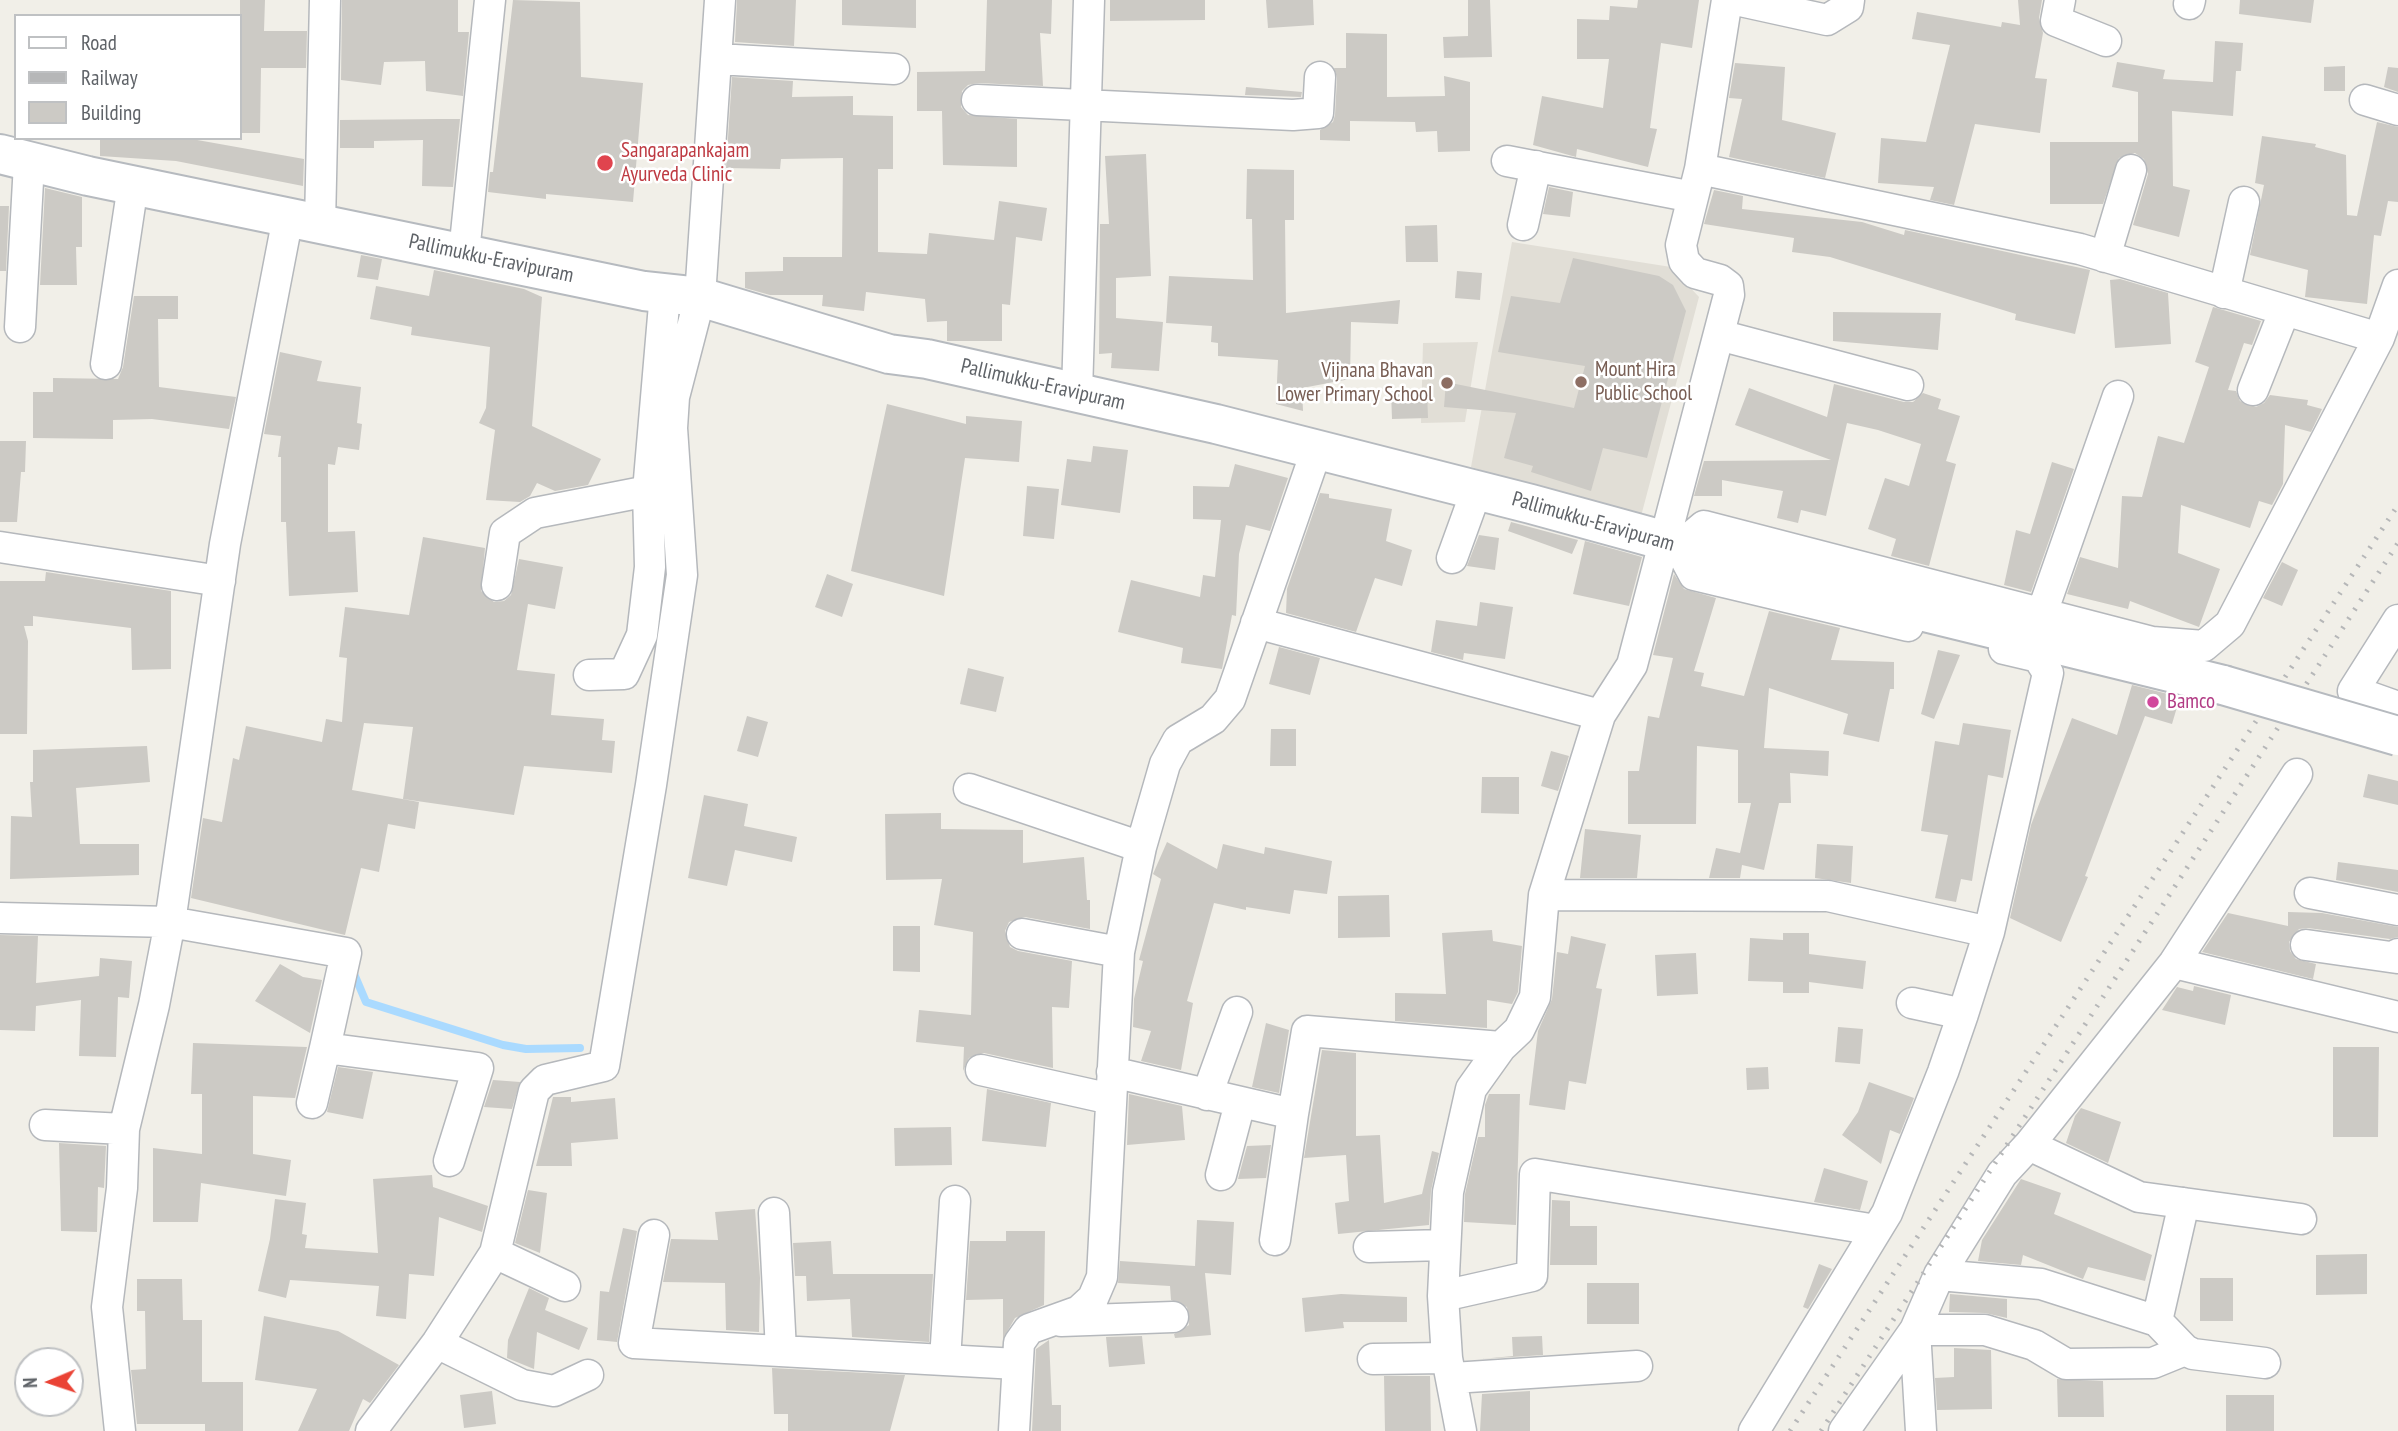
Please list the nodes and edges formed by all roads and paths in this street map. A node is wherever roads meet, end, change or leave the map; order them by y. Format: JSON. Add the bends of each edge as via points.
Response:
{"nodes":[{"id":1,"x":325,"y":0,"type":"edge"},
{"id":2,"x":490,"y":0,"type":"edge"},
{"id":3,"x":720,"y":0,"type":"edge"},
{"id":4,"x":1088,"y":0,"type":"edge"},
{"id":5,"x":1727,"y":0,"type":"edge"},
{"id":6,"x":1735,"y":0,"type":"edge"},
{"id":7,"x":1849,"y":0,"type":"edge"},
{"id":8,"x":2060,"y":0,"type":"edge"},
{"id":9,"x":2106,"y":41,"type":"dead end"},
{"id":10,"x":717,"y":59,"type":"junction"},
{"id":11,"x":894,"y":69,"type":"dead end"},
{"id":12,"x":1320,"y":77,"type":"dead end"},
{"id":13,"x":977,"y":100,"type":"dead end"},
{"id":14,"x":2365,"y":100,"type":"dead end"},
{"id":15,"x":1086,"y":105,"type":"junction"},
{"id":16,"x":2398,"y":110,"type":"edge"},
{"id":17,"x":14,"y":159,"type":"edge"},
{"id":18,"x":1700,"y":169,"type":"junction"},
{"id":19,"x":2131,"y":170,"type":"dead end"},
{"id":20,"x":133,"y":185,"type":"junction"},
{"id":21,"x":1693,"y":197,"type":"junction"},
{"id":22,"x":2244,"y":202,"type":"dead end"},
{"id":23,"x":304,"y":221,"type":"junction"},
{"id":24,"x":1523,"y":225,"type":"dead end"},
{"id":25,"x":464,"y":253,"type":"junction"},
{"id":26,"x":2105,"y":257,"type":"junction"},
{"id":27,"x":2398,"y":285,"type":"edge"},
{"id":28,"x":2224,"y":293,"type":"junction"},
{"id":29,"x":682,"y":295,"type":"junction"},
{"id":30,"x":2284,"y":312,"type":"junction"},
{"id":31,"x":20,"y":327,"type":"dead end"},
{"id":32,"x":1719,"y":335,"type":"junction"},
{"id":33,"x":2379,"y":338,"type":"junction"},
{"id":34,"x":106,"y":364,"type":"dead end"},
{"id":35,"x":1908,"y":385,"type":"dead end"},
{"id":36,"x":2253,"y":390,"type":"dead end"},
{"id":37,"x":1077,"y":393,"type":"junction"},
{"id":38,"x":2118,"y":396,"type":"dead end"},
{"id":39,"x":1317,"y":449,"type":"junction"},
{"id":40,"x":1477,"y":489,"type":"junction"},
{"id":41,"x":648,"y":491,"type":"junction"},
{"id":42,"x":0,"y":547,"type":"edge"},
{"id":43,"x":1680,"y":547,"type":"junction"},
{"id":44,"x":1452,"y":558,"type":"dead end"},
{"id":45,"x":220,"y":581,"type":"junction"},
{"id":46,"x":497,"y":585,"type":"dead end"},
{"id":47,"x":2042,"y":613,"type":"junction"},
{"id":48,"x":2398,"y":620,"type":"edge"},
{"id":49,"x":1256,"y":623,"type":"junction"},
{"id":50,"x":589,"y":675,"type":"dead end"},
{"id":51,"x":2398,"y":707,"type":"edge"},
{"id":52,"x":1600,"y":715,"type":"junction"},
{"id":53,"x":2398,"y":736,"type":"edge"},
{"id":54,"x":2297,"y":774,"type":"dead end"},
{"id":55,"x":968,"y":789,"type":"dead end"},
{"id":56,"x":1141,"y":847,"type":"junction"},
{"id":57,"x":2310,"y":893,"type":"dead end"},
{"id":58,"x":1544,"y":895,"type":"junction"},
{"id":59,"x":2398,"y":910,"type":"edge"},
{"id":60,"x":0,"y":918,"type":"edge"},
{"id":61,"x":170,"y":922,"type":"junction"},
{"id":62,"x":1989,"y":932,"type":"junction"},
{"id":63,"x":1022,"y":934,"type":"dead end"},
{"id":64,"x":2306,"y":945,"type":"dead end"},
{"id":65,"x":1119,"y":952,"type":"junction"},
{"id":66,"x":2398,"y":954,"type":"edge"},
{"id":67,"x":2174,"y":964,"type":"junction"},
{"id":68,"x":1912,"y":1003,"type":"dead end"},
{"id":69,"x":1237,"y":1012,"type":"dead end"},
{"id":70,"x":1964,"y":1014,"type":"junction"},
{"id":71,"x":2398,"y":1017,"type":"edge"},
{"id":72,"x":1501,"y":1046,"type":"junction"},
{"id":73,"x":325,"y":1048,"type":"junction"},
{"id":74,"x":981,"y":1070,"type":"dead end"},
{"id":75,"x":1111,"y":1086,"type":"junction"},
{"id":76,"x":1207,"y":1095,"type":"junction"},
{"id":77,"x":1240,"y":1102,"type":"junction"},
{"id":78,"x":312,"y":1103,"type":"dead end"},
{"id":79,"x":1293,"y":1114,"type":"junction"},
{"id":80,"x":45,"y":1125,"type":"dead end"},
{"id":81,"x":124,"y":1129,"type":"junction"},
{"id":82,"x":2029,"y":1145,"type":"junction"},
{"id":83,"x":449,"y":1161,"type":"dead end"},
{"id":84,"x":1221,"y":1175,"type":"dead end"},
{"id":85,"x":956,"y":1201,"type":"dead end"},
{"id":86,"x":2185,"y":1203,"type":"junction"},
{"id":87,"x":774,"y":1213,"type":"dead end"},
{"id":88,"x":2301,"y":1219,"type":"dead end"},
{"id":89,"x":1876,"y":1230,"type":"junction"},
{"id":90,"x":654,"y":1235,"type":"dead end"},
{"id":91,"x":1275,"y":1240,"type":"dead end"},
{"id":92,"x":1444,"y":1245,"type":"junction"},
{"id":93,"x":1369,"y":1247,"type":"dead end"},
{"id":94,"x":495,"y":1253,"type":"junction"},
{"id":95,"x":1939,"y":1275,"type":"junction"},
{"id":96,"x":565,"y":1286,"type":"dead end"},
{"id":97,"x":1443,"y":1296,"type":"junction"},
{"id":98,"x":1174,"y":1317,"type":"dead end"},
{"id":99,"x":1057,"y":1321,"type":"junction"},
{"id":100,"x":2157,"y":1321,"type":"junction"},
{"id":101,"x":1914,"y":1330,"type":"junction"},
{"id":102,"x":438,"y":1343,"type":"junction"},
{"id":103,"x":2186,"y":1350,"type":"junction"},
{"id":104,"x":780,"y":1351,"type":"junction"},
{"id":105,"x":1373,"y":1359,"type":"dead end"},
{"id":106,"x":945,"y":1360,"type":"junction"},
{"id":107,"x":2266,"y":1363,"type":"dead end"},
{"id":108,"x":1017,"y":1364,"type":"junction"},
{"id":109,"x":1637,"y":1366,"type":"dead end"},
{"id":110,"x":1450,"y":1368,"type":"junction"},
{"id":111,"x":588,"y":1375,"type":"dead end"},
{"id":112,"x":120,"y":1431,"type":"edge"},
{"id":113,"x":371,"y":1431,"type":"edge"},
{"id":114,"x":1014,"y":1431,"type":"edge"},
{"id":115,"x":1461,"y":1431,"type":"edge"},
{"id":116,"x":1754,"y":1431,"type":"edge"},
{"id":117,"x":1844,"y":1431,"type":"edge"},
{"id":118,"x":1921,"y":1431,"type":"edge"}],
"edges":[{"from":1,"to":23,"type":"street"},
{"from":2,"to":25,"type":"street"},
{"from":3,"to":10,"type":"street"},
{"from":4,"to":15,"type":"street"},
{"from":5,"to":18,"type":"street"},
{"from":6,"to":7,"type":"street","via":[[1827,20],[1848,7]]},
{"from":8,"to":9,"type":"street","via":[[2056,21]]},
{"from":10,"to":11,"type":"street"},
{"from":10,"to":29,"type":"street"},
{"from":12,"to":15,"type":"street","via":[[1318,113]]},
{"from":13,"to":15,"type":"street"},
{"from":14,"to":16,"type":"street"},
{"from":15,"to":37,"type":"street"},
{"from":17,"to":20,"type":"main road","name":"Pallimukku-Eravipuram"},
{"from":17,"to":31,"type":"street"},
{"from":18,"to":21,"type":"street"},
{"from":18,"to":26,"type":"street"},
{"from":19,"to":26,"type":"street"},
{"from":20,"to":23,"type":"main road","name":"Pallimukku-Eravipuram"},
{"from":20,"to":34,"type":"street"},
{"from":21,"to":24,"type":"street","via":[[1521,163]]},
{"from":21,"to":32,"type":"street","via":[[1681,246],[1684,261],[1695,273],[1728,286]]},
{"from":22,"to":28,"type":"street"},
{"from":23,"to":25,"type":"main road","name":"Pallimukku-Eravipuram"},
{"from":23,"to":45,"type":"street"},
{"from":25,"to":29,"type":"main road","name":"Pallimukku-Eravipuram"},
{"from":26,"to":28,"type":"street"},
{"from":27,"to":33,"type":"street"},
{"from":28,"to":30,"type":"street"},
{"from":29,"to":37,"type":"main road","name":"Pallimukku-Eravipuram","via":[[889,354]]},
{"from":29,"to":41,"type":"street"},
{"from":29,"to":94,"type":"street","via":[[673,428],[682,575],[604,1066],[545,1080],[534,1091]]},
{"from":30,"to":33,"type":"street"},
{"from":30,"to":36,"type":"street"},
{"from":32,"to":35,"type":"street"},
{"from":32,"to":43,"type":"street"},
{"from":33,"to":47,"type":"street","via":[[2230,624],[2204,646],[2152,642]]},
{"from":37,"to":39,"type":"main road","name":"Pallimukku-Eravipuram"},
{"from":38,"to":47,"type":"street"},
{"from":39,"to":40,"type":"main road","name":"Pallimukku-Eravipuram"},
{"from":39,"to":49,"type":"street"},
{"from":40,"to":43,"type":"main road","name":"Pallimukku-Eravipuram"},
{"from":40,"to":44,"type":"street"},
{"from":41,"to":46,"type":"street","via":[[535,513],[505,533]]},
{"from":41,"to":50,"type":"street","via":[[650,566],[642,635],[624,674]]},
{"from":42,"to":45,"type":"street"},
{"from":43,"to":47,"type":"street","via":[[1704,526]]},
{"from":43,"to":52,"type":"street","via":[[1632,665]]},
{"from":43,"to":53,"type":"main road","name":"Pallimukku-Eravipuram","bridge":true,"via":[[2223,685]]},
{"from":43,"to":62,"type":"street","via":[[1694,575],[2038,657],[2049,673]]},
{"from":45,"to":61,"type":"street"},
{"from":48,"to":51,"type":"street","via":[[2353,691]]},
{"from":49,"to":52,"type":"street"},
{"from":49,"to":56,"type":"street","via":[[1230,699],[1213,719],[1178,740],[1165,764]]},
{"from":52,"to":58,"type":"street"},
{"from":54,"to":67,"type":"street"},
{"from":55,"to":56,"type":"street"},
{"from":56,"to":65,"type":"street"},
{"from":57,"to":59,"type":"street"},
{"from":58,"to":62,"type":"street","via":[[1828,897]]},
{"from":58,"to":72,"type":"street","via":[[1535,997],[1519,1030]]},
{"from":60,"to":61,"type":"street"},
{"from":61,"to":73,"type":"street","via":[[346,953]]},
{"from":61,"to":81,"type":"street"},
{"from":62,"to":70,"type":"street"},
{"from":63,"to":65,"type":"street"},
{"from":64,"to":66,"type":"street","via":[[2397,958]]},
{"from":65,"to":75,"type":"street"},
{"from":67,"to":71,"type":"street"},
{"from":67,"to":82,"type":"street"},
{"from":68,"to":70,"type":"street"},
{"from":69,"to":76,"type":"street"},
{"from":70,"to":89,"type":"street","via":[[1887,1213]]},
{"from":72,"to":79,"type":"street","via":[[1307,1031]]},
{"from":72,"to":92,"type":"street","via":[[1471,1089],[1448,1192]]},
{"from":73,"to":78,"type":"street"},
{"from":73,"to":83,"type":"street","via":[[478,1068]]},
{"from":74,"to":75,"type":"street"},
{"from":75,"to":76,"type":"street"},
{"from":75,"to":99,"type":"street","via":[[1102,1277],[1093,1298]]},
{"from":76,"to":77,"type":"street"},
{"from":77,"to":79,"type":"street"},
{"from":77,"to":84,"type":"street"},
{"from":79,"to":91,"type":"street"},
{"from":80,"to":81,"type":"street"},
{"from":81,"to":112,"type":"street","via":[[122,1188],[107,1307]]},
{"from":82,"to":86,"type":"street","via":[[2138,1197]]},
{"from":82,"to":95,"type":"street","via":[[2002,1174]]},
{"from":85,"to":106,"type":"street"},
{"from":86,"to":88,"type":"street"},
{"from":86,"to":100,"type":"street"},
{"from":87,"to":104,"type":"street"},
{"from":89,"to":97,"type":"street","via":[[1535,1174],[1532,1276]]},
{"from":89,"to":116,"type":"street"},
{"from":90,"to":104,"type":"street","via":[[635,1343]]},
{"from":92,"to":93,"type":"street"},
{"from":92,"to":97,"type":"street"},
{"from":94,"to":96,"type":"street"},
{"from":94,"to":102,"type":"street"},
{"from":95,"to":100,"type":"street","via":[[2041,1284]]},
{"from":95,"to":101,"type":"street"},
{"from":97,"to":110,"type":"street"},
{"from":98,"to":99,"type":"street"},
{"from":99,"to":108,"type":"street","via":[[1029,1329],[1019,1343]]},
{"from":100,"to":103,"type":"street"},
{"from":101,"to":103,"type":"street","via":[[1985,1330],[2034,1345],[2066,1364],[2153,1363]]},
{"from":101,"to":117,"type":"street"},
{"from":101,"to":118,"type":"street"},
{"from":102,"to":111,"type":"street","via":[[522,1385],[554,1391]]},
{"from":102,"to":113,"type":"street"},
{"from":103,"to":107,"type":"street"},
{"from":104,"to":106,"type":"street"},
{"from":105,"to":110,"type":"street"},
{"from":106,"to":108,"type":"street"},
{"from":108,"to":114,"type":"street"},
{"from":109,"to":110,"type":"street"},
{"from":110,"to":115,"type":"street"}]}
